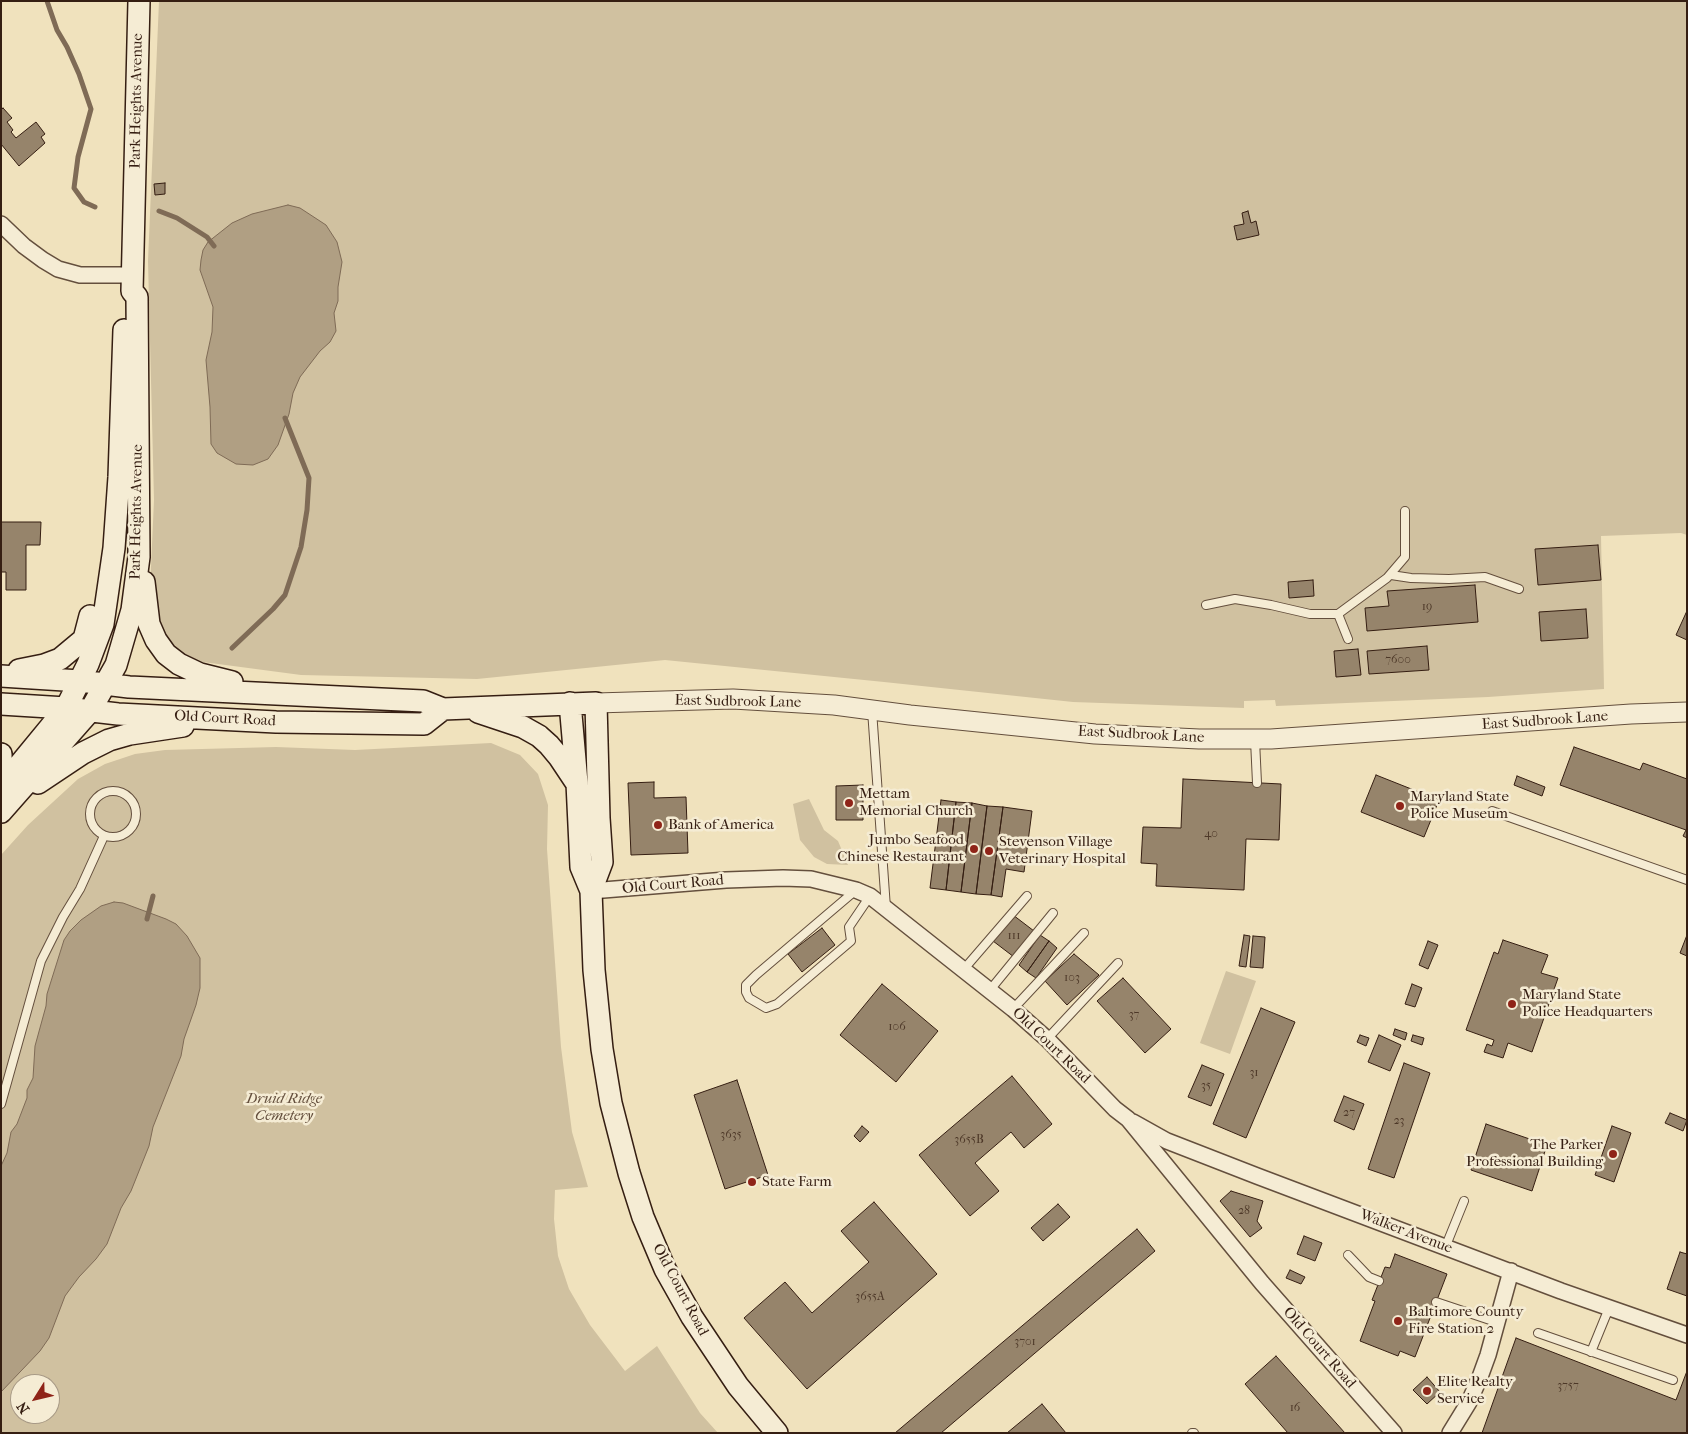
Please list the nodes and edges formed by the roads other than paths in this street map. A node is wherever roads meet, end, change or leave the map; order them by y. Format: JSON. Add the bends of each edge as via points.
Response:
{"nodes":[{"id":1,"x":139,"y":1,"type":"edge"},
{"id":2,"x":1,"y":224,"type":"edge"},
{"id":3,"x":132,"y":283,"type":"junction"},
{"id":4,"x":1404,"y":511,"type":"dead end"},
{"id":5,"x":138,"y":557,"type":"junction"},
{"id":6,"x":111,"y":570,"type":"junction"},
{"id":7,"x":1390,"y":575,"type":"junction"},
{"id":8,"x":1519,"y":589,"type":"dead end"},
{"id":9,"x":1206,"y":605,"type":"dead end"},
{"id":10,"x":1338,"y":614,"type":"junction"},
{"id":11,"x":1348,"y":639,"type":"dead end"},
{"id":12,"x":1,"y":674,"type":"edge"},
{"id":13,"x":80,"y":681,"type":"junction"},
{"id":14,"x":104,"y":684,"type":"junction"},
{"id":15,"x":272,"y":693,"type":"junction"},
{"id":16,"x":570,"y":703,"type":"junction"},
{"id":17,"x":596,"y":703,"type":"junction"},
{"id":18,"x":1,"y":704,"type":"edge"},
{"id":19,"x":66,"y":708,"type":"junction"},
{"id":20,"x":466,"y":708,"type":"junction"},
{"id":21,"x":444,"y":709,"type":"junction"},
{"id":22,"x":872,"y":710,"type":"junction"},
{"id":23,"x":90,"y":711,"type":"junction"},
{"id":24,"x":1687,"y":712,"type":"edge"},
{"id":25,"x":222,"y":719,"type":"junction"},
{"id":26,"x":1255,"y":739,"type":"junction"},
{"id":27,"x":1,"y":754,"type":"edge"},
{"id":28,"x":1,"y":766,"type":"edge"},
{"id":29,"x":577,"y":783,"type":"junction"},
{"id":30,"x":1257,"y":783,"type":"dead end"},
{"id":31,"x":1,"y":787,"type":"edge"},
{"id":32,"x":2,"y":810,"type":"edge"},
{"id":33,"x":1492,"y":811,"type":"dead end"},
{"id":34,"x":104,"y":836,"type":"junction"},
{"id":35,"x":1687,"y":880,"type":"edge"},
{"id":36,"x":591,"y":891,"type":"junction"},
{"id":37,"x":863,"y":893,"type":"junction"},
{"id":38,"x":1027,"y":896,"type":"dead end"},
{"id":39,"x":887,"y":910,"type":"junction"},
{"id":40,"x":1053,"y":913,"type":"dead end"},
{"id":41,"x":1084,"y":933,"type":"dead end"},
{"id":42,"x":1118,"y":963,"type":"dead end"},
{"id":43,"x":964,"y":970,"type":"junction"},
{"id":44,"x":990,"y":990,"type":"junction"},
{"id":45,"x":1013,"y":1009,"type":"junction"},
{"id":46,"x":1047,"y":1040,"type":"junction"},
{"id":47,"x":1,"y":1104,"type":"edge"},
{"id":48,"x":1128,"y":1119,"type":"junction"},
{"id":49,"x":1464,"y":1201,"type":"dead end"},
{"id":50,"x":1445,"y":1248,"type":"junction"},
{"id":51,"x":1348,"y":1255,"type":"dead end"},
{"id":52,"x":1510,"y":1271,"type":"junction"},
{"id":53,"x":1379,"y":1282,"type":"dead end"},
{"id":54,"x":1436,"y":1302,"type":"dead end"},
{"id":55,"x":1609,"y":1308,"type":"junction"},
{"id":56,"x":1496,"y":1322,"type":"junction"},
{"id":57,"x":1538,"y":1333,"type":"dead end"},
{"id":58,"x":1687,"y":1335,"type":"edge"},
{"id":59,"x":1592,"y":1352,"type":"junction"},
{"id":60,"x":1673,"y":1380,"type":"dead end"},
{"id":61,"x":777,"y":1433,"type":"edge"},
{"id":62,"x":1394,"y":1433,"type":"edge"},
{"id":63,"x":1450,"y":1433,"type":"edge"}],
"edges":[{"from":1,"to":3,"type":"main road","name":"Park Heights Avenue"},
{"from":2,"to":3,"type":"street","via":[[24,246],[58,269]]},
{"from":3,"to":5,"type":"main road","name":"Park Heights Avenue","via":[[138,297]]},
{"from":3,"to":6,"type":"main road","name":"Park Heights Avenue","via":[[124,297],[119,477]]},
{"from":4,"to":7,"type":"lane","via":[[1406,557]]},
{"from":5,"to":14,"type":"main road","name":"Park Heights Avenue","via":[[132,610],[116,665]]},
{"from":5,"to":15,"type":"main road","via":[[142,564],[149,624],[166,654],[200,674]]},
{"from":6,"to":12,"type":"main road","via":[[102,576],[84,639],[60,659]]},
{"from":6,"to":13,"type":"main road","name":"Park Heights Avenue","via":[[103,624]]},
{"from":7,"to":8,"type":"lane","via":[[1449,579],[1485,577]]},
{"from":7,"to":10,"type":"lane"},
{"from":9,"to":10,"type":"lane","via":[[1235,600],[1310,614]]},
{"from":10,"to":11,"type":"lane"},
{"from":12,"to":13,"type":"main road","name":"Old Court Road"},
{"from":13,"to":14,"type":"main road","name":"Old Court Road"},
{"from":13,"to":19,"type":"main road","name":"Park Heights Avenue"},
{"from":14,"to":15,"type":"main road","name":"Old Court Road"},
{"from":14,"to":23,"type":"main road","name":"Park Heights Avenue"},
{"from":15,"to":21,"type":"main road","name":"Old Court Road","via":[[423,701]]},
{"from":16,"to":17,"type":"main road","name":"Old Court Road"},
{"from":16,"to":20,"type":"main road","name":"Old Court Road"},
{"from":16,"to":29,"type":"main road","name":"Old Court Road"},
{"from":17,"to":22,"type":"street","name":"East Sudbrook Lane","via":[[733,699]]},
{"from":17,"to":36,"type":"main road","name":"Old Court Road","via":[[602,862]]},
{"from":18,"to":19,"type":"main road","name":"Old Court Road"},
{"from":19,"to":23,"type":"main road","name":"Old Court Road"},
{"from":19,"to":31,"type":"main road","name":"Park Heights Avenue"},
{"from":20,"to":21,"type":"main road","name":"Old Court Road"},
{"from":20,"to":29,"type":"main road","via":[[523,727],[539,736]]},
{"from":21,"to":25,"type":"main road","name":"Old Court Road","via":[[424,724]]},
{"from":22,"to":26,"type":"street","name":"East Sudbrook Lane","via":[[1095,734]]},
{"from":22,"to":39,"type":"lane"},
{"from":23,"to":25,"type":"main road","name":"Old Court Road"},
{"from":23,"to":32,"type":"main road","name":"Park Heights Avenue"},
{"from":24,"to":26,"type":"street","name":"East Sudbrook Lane"},
{"from":25,"to":32,"type":"main road","via":[[109,740],[57,769]]},
{"from":26,"to":30,"type":"lane"},
{"from":27,"to":28,"type":"main road"},
{"from":29,"to":36,"type":"main road","name":"Old Court Road","via":[[581,867]]},
{"from":33,"to":35,"type":"lane"},
{"from":34,"to":34,"type":"lane","via":[[91,821],[94,801],[111,791],[122,793],[135,808],[132,828],[114,838]]},
{"from":34,"to":47,"type":"lane","via":[[80,889],[62,916],[40,961]]},
{"from":36,"to":37,"type":"street","name":"Old Court Road","via":[[783,878],[811,879]]},
{"from":36,"to":61,"type":"main road","name":"Old Court Road","via":[[602,1049],[617,1131],[636,1196],[665,1269],[692,1317],[738,1386]]},
{"from":37,"to":37,"type":"lane","via":[[756,974],[746,985],[749,998],[766,1008],[777,1004],[851,941],[849,927]]},
{"from":37,"to":39,"type":"street","name":"Old Court Road"},
{"from":38,"to":43,"type":"lane"},
{"from":39,"to":43,"type":"street","name":"Old Court Road"},
{"from":40,"to":44,"type":"lane"},
{"from":41,"to":45,"type":"lane"},
{"from":42,"to":46,"type":"lane"},
{"from":43,"to":44,"type":"street","name":"Old Court Road"},
{"from":44,"to":45,"type":"street","name":"Old Court Road"},
{"from":45,"to":46,"type":"street","name":"Old Court Road"},
{"from":46,"to":48,"type":"street","name":"Old Court Road"},
{"from":48,"to":50,"type":"street","name":"Walker Avenue","via":[[1167,1141]]},
{"from":48,"to":62,"type":"street","name":"Old Court Road","via":[[1262,1283]]},
{"from":49,"to":50,"type":"lane"},
{"from":50,"to":52,"type":"street","name":"Walker Avenue"},
{"from":51,"to":53,"type":"lane","via":[[1369,1277]]},
{"from":52,"to":55,"type":"street","name":"Walker Avenue"},
{"from":52,"to":56,"type":"street"},
{"from":54,"to":56,"type":"lane"},
{"from":55,"to":58,"type":"street","name":"Walker Avenue"},
{"from":55,"to":59,"type":"lane"},
{"from":56,"to":63,"type":"street","via":[[1480,1377]]},
{"from":57,"to":59,"type":"lane"},
{"from":59,"to":60,"type":"lane"}]}
